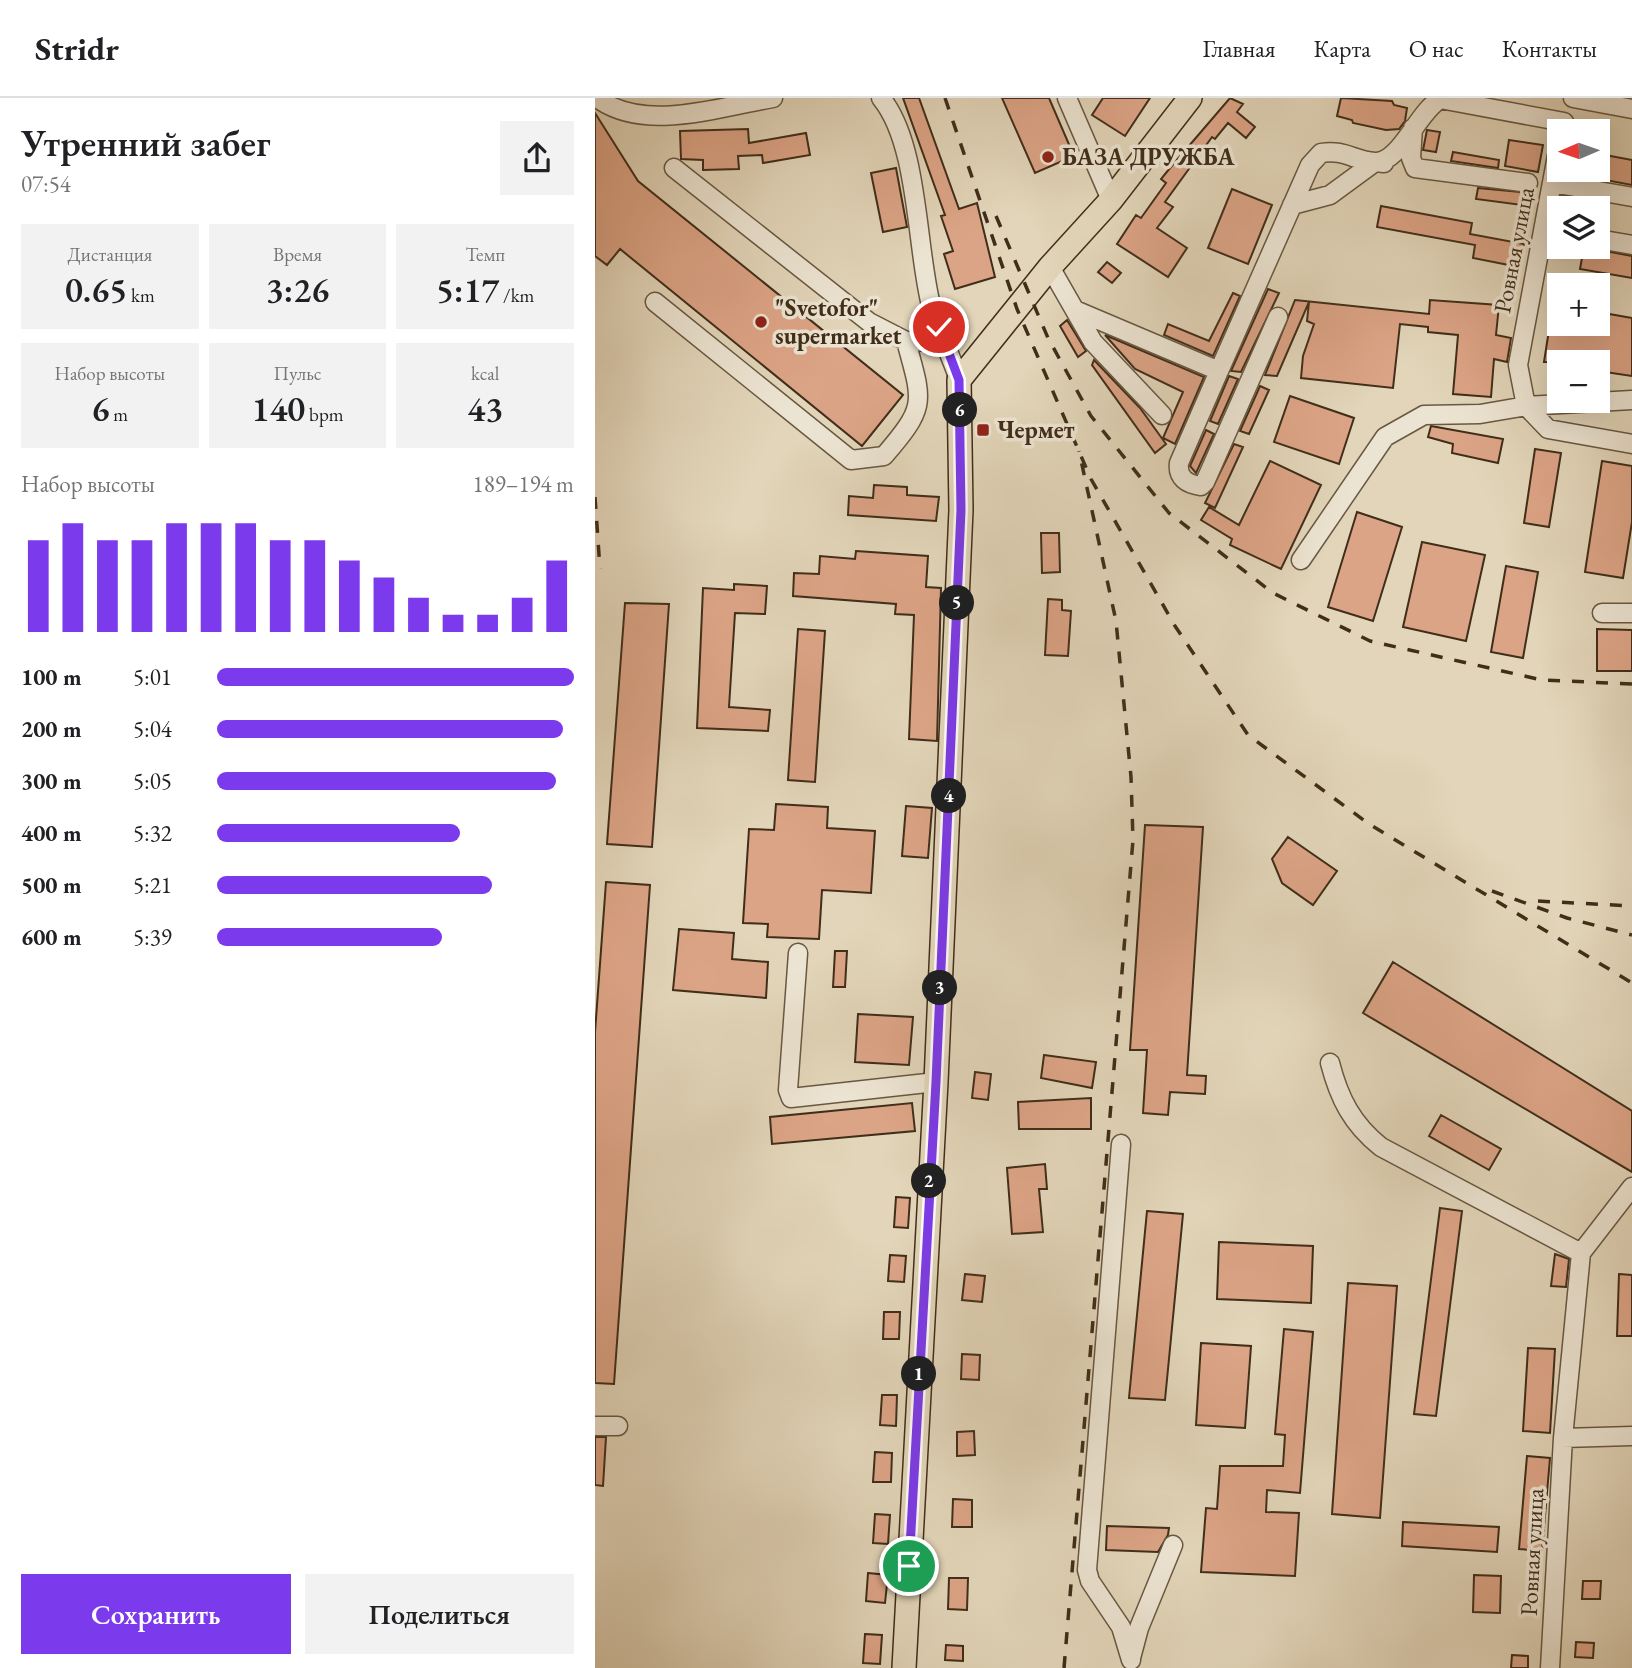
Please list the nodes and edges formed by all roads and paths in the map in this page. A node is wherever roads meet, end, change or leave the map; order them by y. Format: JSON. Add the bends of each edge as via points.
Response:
{"nodes":[{"id":1,"x":597,"y":98,"type":"edge"},
{"id":2,"x":772,"y":98,"type":"edge"},
{"id":3,"x":1067,"y":98,"type":"edge"},
{"id":4,"x":1190,"y":98,"type":"edge"},
{"id":5,"x":1570,"y":98,"type":"edge"},
{"id":6,"x":1437,"y":99,"type":"edge"},
{"id":7,"x":886,"y":102,"type":"edge"},
{"id":8,"x":1632,"y":109,"type":"edge"},
{"id":9,"x":1565,"y":119,"type":"edge"},
{"id":10,"x":1547,"y":123,"type":"edge"},
{"id":11,"x":1413,"y":128,"type":"junction"},
{"id":12,"x":1375,"y":162,"type":"junction"},
{"id":13,"x":674,"y":168,"type":"dead end"},
{"id":14,"x":1415,"y":168,"type":"junction"},
{"id":15,"x":1528,"y":183,"type":"dead end"},
{"id":16,"x":1552,"y":183,"type":"joint"},
{"id":17,"x":1552,"y":196,"type":"edge"},
{"id":18,"x":1632,"y":197,"type":"edge"},
{"id":19,"x":1111,"y":200,"type":"junction"},
{"id":20,"x":1291,"y":205,"type":"junction"},
{"id":21,"x":1610,"y":241,"type":"edge"},
{"id":22,"x":1632,"y":245,"type":"edge"},
{"id":23,"x":1547,"y":247,"type":"edge"},
{"id":24,"x":1050,"y":267,"type":"junction"},
{"id":25,"x":655,"y":302,"type":"dead end"},
{"id":26,"x":1075,"y":310,"type":"junction"},
{"id":27,"x":1278,"y":317,"type":"dead end"},
{"id":28,"x":906,"y":341,"type":"junction"},
{"id":29,"x":946,"y":342,"type":"junction"},
{"id":30,"x":1219,"y":371,"type":"junction"},
{"id":31,"x":959,"y":380,"type":"junction"},
{"id":32,"x":1632,"y":400,"type":"edge"},
{"id":33,"x":1526,"y":406,"type":"junction"},
{"id":34,"x":1162,"y":415,"type":"dead end"},
{"id":35,"x":1632,"y":444,"type":"edge"},
{"id":36,"x":1301,"y":560,"type":"dead end"},
{"id":37,"x":1602,"y":613,"type":"dead end"},
{"id":38,"x":1632,"y":613,"type":"edge"},
{"id":39,"x":798,"y":953,"type":"dead end"},
{"id":40,"x":1330,"y":1063,"type":"dead end"},
{"id":41,"x":936,"y":1082,"type":"junction"},
{"id":42,"x":1121,"y":1144,"type":"dead end"},
{"id":43,"x":1632,"y":1187,"type":"edge"},
{"id":44,"x":1581,"y":1253,"type":"junction"},
{"id":45,"x":595,"y":1426,"type":"edge"},
{"id":46,"x":618,"y":1426,"type":"dead end"},
{"id":47,"x":1632,"y":1436,"type":"edge"},
{"id":48,"x":1563,"y":1438,"type":"junction"},
{"id":49,"x":1173,"y":1545,"type":"dead end"},
{"id":50,"x":1131,"y":1664,"type":"edge"},
{"id":51,"x":904,"y":1668,"type":"edge"},
{"id":52,"x":1550,"y":1668,"type":"edge"}],
"edges":[{"from":1,"to":2,"type":"street","via":[[632,115],[654,118]]},
{"from":3,"to":19,"type":"street"},
{"from":4,"to":19,"type":"main road"},
{"from":5,"to":8,"type":"street"},
{"from":5,"to":9,"type":"street"},
{"from":6,"to":10,"type":"street"},
{"from":6,"to":11,"type":"street"},
{"from":7,"to":29,"type":"street","via":[[910,174],[931,304]]},
{"from":11,"to":12,"type":"street","via":[[1392,157]]},
{"from":11,"to":14,"type":"street"},
{"from":12,"to":14,"type":"street"},
{"from":12,"to":20,"type":"street","via":[[1330,195]]},
{"from":12,"to":20,"type":"street","via":[[1346,152],[1321,153],[1310,165]]},
{"from":13,"to":28,"type":"street","via":[[869,322]]},
{"from":14,"to":15,"type":"street"},
{"from":16,"to":17,"type":"street","name":"Ровная улица"},
{"from":16,"to":18,"type":"street"},
{"from":19,"to":24,"type":"main road"},
{"from":20,"to":30,"type":"street"},
{"from":21,"to":22,"type":"street"},
{"from":23,"to":33,"type":"street","name":"Ровная улица","via":[[1518,365]]},
{"from":24,"to":26,"type":"street"},
{"from":24,"to":31,"type":"main road"},
{"from":25,"to":28,"type":"street","via":[[851,460],[884,456],[912,423],[920,393]]},
{"from":26,"to":30,"type":"street"},
{"from":26,"to":34,"type":"street","via":[[1093,342]]},
{"from":27,"to":30,"type":"street","via":[[1205,482],[1194,485],[1182,478],[1179,463]]},
{"from":28,"to":29,"type":"street"},
{"from":29,"to":31,"type":"street"},
{"from":31,"to":41,"type":"main road","via":[[961,510]]},
{"from":32,"to":33,"type":"street"},
{"from":33,"to":35,"type":"street","via":[[1548,429]]},
{"from":33,"to":36,"type":"street","via":[[1481,414],[1424,415],[1385,437]]},
{"from":37,"to":38,"type":"street"},
{"from":39,"to":41,"type":"street","via":[[788,1090],[792,1098]]},
{"from":40,"to":44,"type":"street","via":[[1346,1109],[1363,1133],[1381,1147]]},
{"from":41,"to":51,"type":"main road"},
{"from":42,"to":50,"type":"street","via":[[1087,1570],[1121,1627]]},
{"from":43,"to":44,"type":"street"},
{"from":44,"to":48,"type":"street","name":"Ровная улица"},
{"from":45,"to":46,"type":"street"},
{"from":47,"to":48,"type":"street"},
{"from":48,"to":52,"type":"street","name":"Ровная улица"},
{"from":49,"to":50,"type":"street","via":[[1139,1628]]}]}
